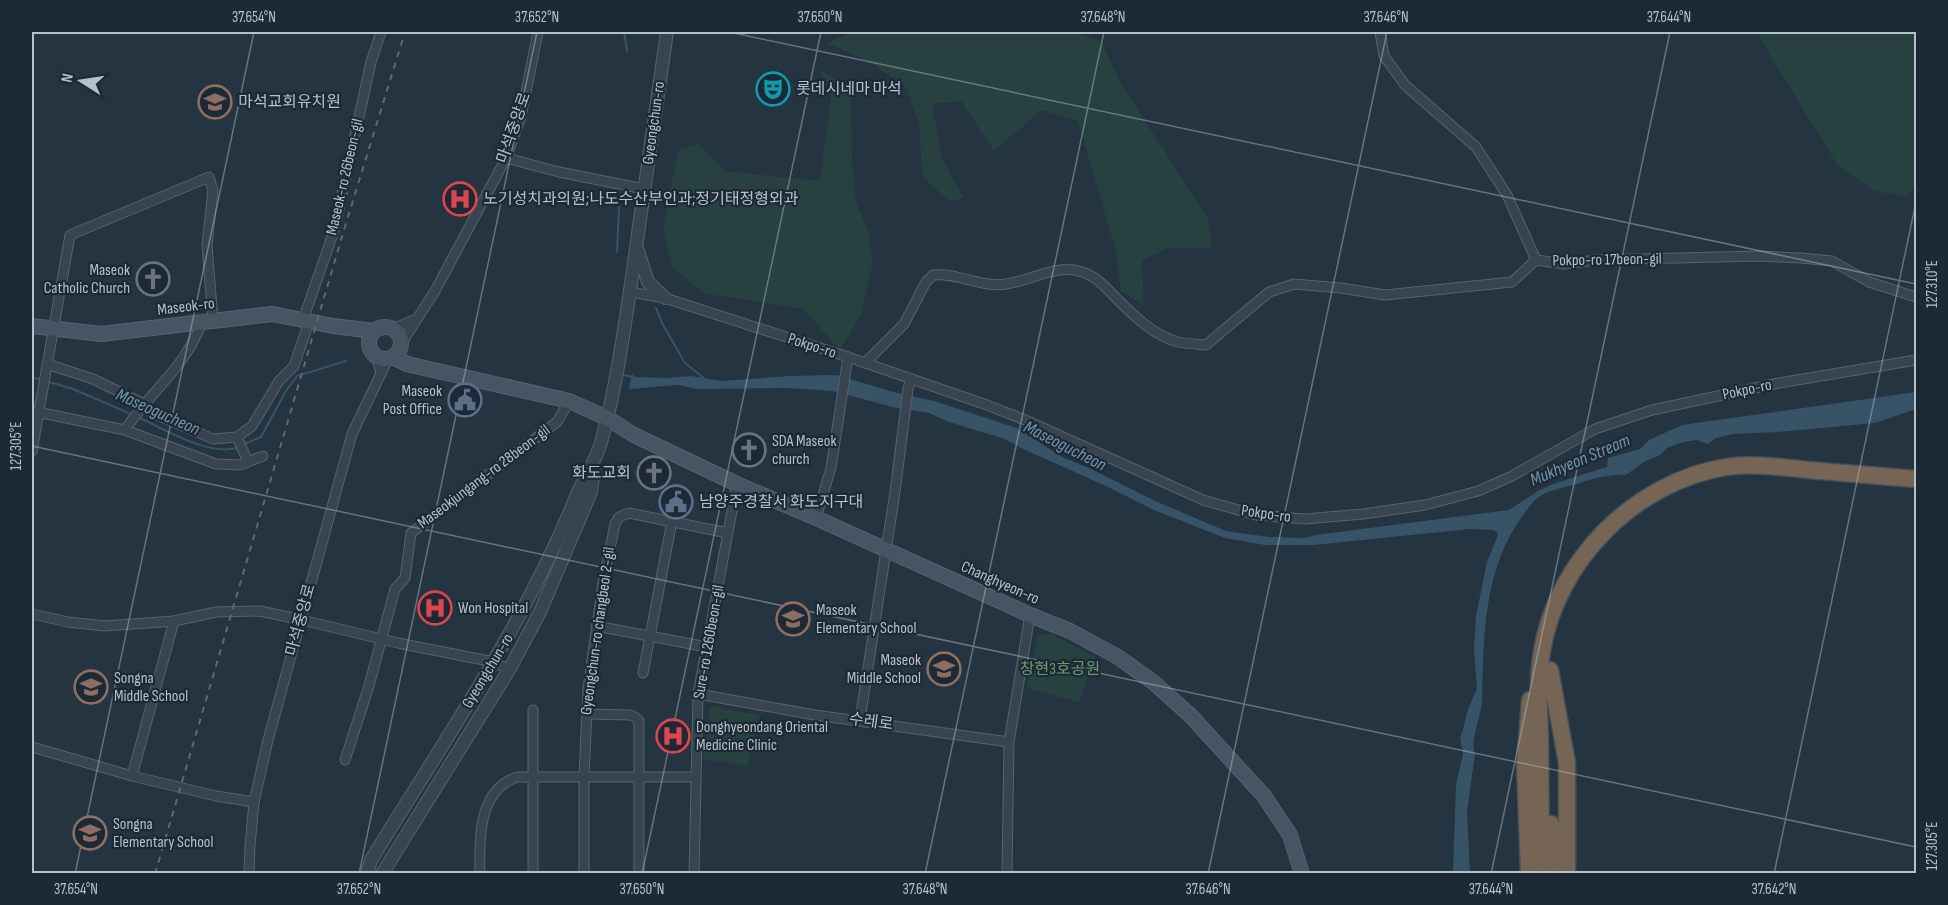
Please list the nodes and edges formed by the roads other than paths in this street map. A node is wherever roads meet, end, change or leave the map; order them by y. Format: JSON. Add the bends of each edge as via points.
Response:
{"nodes":[{"id":1,"x":381,"y":32,"type":"edge"},
{"id":2,"x":538,"y":32,"type":"edge"},
{"id":3,"x":667,"y":32,"type":"edge"},
{"id":4,"x":1380,"y":32,"type":"edge"},
{"id":5,"x":506,"y":158,"type":"junction"},
{"id":6,"x":644,"y":189,"type":"junction"},
{"id":7,"x":636,"y":245,"type":"junction"},
{"id":8,"x":1536,"y":260,"type":"junction"},
{"id":9,"x":630,"y":292,"type":"junction"},
{"id":10,"x":1917,"y":297,"type":"edge"},
{"id":11,"x":665,"y":298,"type":"junction"},
{"id":12,"x":418,"y":317,"type":"junction"},
{"id":13,"x":207,"y":321,"type":"junction"},
{"id":14,"x":306,"y":321,"type":"junction"},
{"id":15,"x":32,"y":326,"type":"edge"},
{"id":16,"x":343,"y":328,"type":"junction"},
{"id":17,"x":392,"y":329,"type":"junction"},
{"id":18,"x":54,"y":330,"type":"junction"},
{"id":19,"x":374,"y":331,"type":"junction"},
{"id":20,"x":401,"y":344,"type":"junction"},
{"id":21,"x":382,"y":355,"type":"junction"},
{"id":22,"x":848,"y":357,"type":"junction"},
{"id":23,"x":1917,"y":360,"type":"edge"},
{"id":24,"x":865,"y":363,"type":"junction"},
{"id":25,"x":47,"y":364,"type":"junction"},
{"id":26,"x":911,"y":379,"type":"junction"},
{"id":27,"x":569,"y":401,"type":"junction"},
{"id":28,"x":143,"y":406,"type":"junction"},
{"id":29,"x":35,"y":412,"type":"edge"},
{"id":30,"x":607,"y":418,"type":"junction"},
{"id":31,"x":127,"y":427,"type":"junction"},
{"id":32,"x":238,"y":439,"type":"junction"},
{"id":33,"x":32,"y":452,"type":"edge"},
{"id":34,"x":263,"y":456,"type":"dead end"},
{"id":35,"x":246,"y":459,"type":"junction"},
{"id":36,"x":595,"y":461,"type":"junction"},
{"id":37,"x":1917,"y":479,"type":"edge"},
{"id":38,"x":737,"y":484,"type":"junction"},
{"id":39,"x":1917,"y":490,"type":"edge"},
{"id":40,"x":816,"y":518,"type":"junction"},
{"id":41,"x":672,"y":522,"type":"junction"},
{"id":42,"x":728,"y":534,"type":"junction"},
{"id":43,"x":886,"y":550,"type":"junction"},
{"id":44,"x":32,"y":614,"type":"edge"},
{"id":45,"x":1030,"y":615,"type":"junction"},
{"id":46,"x":302,"y":620,"type":"junction"},
{"id":47,"x":174,"y":621,"type":"junction"},
{"id":48,"x":596,"y":626,"type":"junction"},
{"id":49,"x":649,"y":635,"type":"junction"},
{"id":50,"x":382,"y":640,"type":"junction"},
{"id":51,"x":707,"y":647,"type":"junction"},
{"id":52,"x":1542,"y":650,"type":"junction"},
{"id":53,"x":494,"y":662,"type":"junction"},
{"id":54,"x":508,"y":670,"type":"junction"},
{"id":55,"x":1550,"y":670,"type":"junction"},
{"id":56,"x":643,"y":673,"type":"dead end"},
{"id":57,"x":698,"y":693,"type":"junction"},
{"id":58,"x":533,"y":710,"type":"dead end"},
{"id":59,"x":586,"y":714,"type":"junction"},
{"id":60,"x":860,"y":720,"type":"junction"},
{"id":61,"x":1009,"y":742,"type":"junction"},
{"id":62,"x":32,"y":747,"type":"edge"},
{"id":63,"x":345,"y":760,"type":"dead end"},
{"id":64,"x":132,"y":776,"type":"junction"},
{"id":65,"x":533,"y":777,"type":"junction"},
{"id":66,"x":584,"y":777,"type":"junction"},
{"id":67,"x":639,"y":777,"type":"junction"},
{"id":68,"x":696,"y":777,"type":"junction"},
{"id":69,"x":254,"y":802,"type":"junction"},
{"id":70,"x":372,"y":860,"type":"junction"},
{"id":71,"x":249,"y":873,"type":"edge"},
{"id":72,"x":359,"y":873,"type":"edge"},
{"id":73,"x":367,"y":873,"type":"edge"},
{"id":74,"x":382,"y":873,"type":"edge"},
{"id":75,"x":480,"y":873,"type":"edge"},
{"id":76,"x":533,"y":873,"type":"edge"},
{"id":77,"x":584,"y":873,"type":"edge"},
{"id":78,"x":639,"y":873,"type":"edge"},
{"id":79,"x":694,"y":873,"type":"edge"},
{"id":80,"x":1007,"y":873,"type":"edge"},
{"id":81,"x":1302,"y":873,"type":"edge"},
{"id":82,"x":1529,"y":873,"type":"edge"},
{"id":83,"x":1541,"y":873,"type":"edge"},
{"id":84,"x":1554,"y":873,"type":"edge"},
{"id":85,"x":1567,"y":873,"type":"edge"}],
"edges":[{"from":1,"to":14,"type":"street","name":"Maseok-ro 26beon-gil","via":[[334,231]]},
{"from":2,"to":5,"type":"street","name":"마석중앙로","via":[[521,117]]},
{"from":3,"to":6,"type":"street","name":"Gyeongchun-ro"},
{"from":4,"to":8,"type":"street","name":"Pokpo-ro 17beon-gil","via":[[1384,56],[1405,85],[1476,147],[1507,195]]},
{"from":5,"to":6,"type":"street"},
{"from":5,"to":12,"type":"street","name":"마석중앙로"},
{"from":6,"to":7,"type":"street","name":"Gyeongchun-ro"},
{"from":7,"to":9,"type":"street","name":"Gyeongchun-ro"},
{"from":7,"to":11,"type":"street","via":[[648,282]]},
{"from":8,"to":10,"type":"street","name":"Pokpo-ro 17beon-gil","via":[[1565,264],[1758,256],[1832,261],[1869,282]]},
{"from":8,"to":24,"type":"street","via":[[1512,282],[1385,295],[1294,284],[1269,292],[1206,345],[1178,342],[1155,332],[1099,280],[1080,271],[1058,270],[1005,284],[933,275],[904,324]]},
{"from":9,"to":11,"type":"street","name":"Pokpo-ro"},
{"from":9,"to":30,"type":"street","name":"Gyeongchun-ro"},
{"from":11,"to":22,"type":"street","name":"Pokpo-ro"},
{"from":12,"to":17,"type":"street"},
{"from":12,"to":20,"type":"street","name":"마석중앙로"},
{"from":13,"to":14,"type":"main road","name":"Maseok-ro","via":[[272,314]]},
{"from":13,"to":18,"type":"main road","name":"Maseok-ro","via":[[101,334]]},
{"from":13,"to":18,"type":"street","via":[[207,245],[213,190],[209,177],[70,235]]},
{"from":13,"to":28,"type":"street","via":[[171,375]]},
{"from":14,"to":16,"type":"main road","name":"Maseok-ro"},
{"from":14,"to":32,"type":"street","name":"Maseok-ro 26beon-gil","via":[[294,366],[279,381],[252,426]]},
{"from":15,"to":18,"type":"main road","name":"Maseok-ro"},
{"from":16,"to":19,"type":"main road","name":"Maseok-ro"},
{"from":16,"to":21,"type":"main road"},
{"from":17,"to":19,"type":"main road"},
{"from":17,"to":20,"type":"main road"},
{"from":18,"to":25,"type":"street"},
{"from":19,"to":21,"type":"main road","via":[[369,339]]},
{"from":20,"to":21,"type":"main road","via":[[397,354]]},
{"from":21,"to":27,"type":"main road"},
{"from":21,"to":46,"type":"street","name":"마석중앙로","via":[[381,374],[352,434]]},
{"from":22,"to":24,"type":"street","name":"Pokpo-ro"},
{"from":22,"to":40,"type":"street","via":[[831,468]]},
{"from":23,"to":26,"type":"street","name":"Pokpo-ro","via":[[1652,410],[1595,429],[1478,492],[1425,505],[1305,519],[1256,515],[1203,500],[1030,422]]},
{"from":24,"to":26,"type":"street","name":"Pokpo-ro"},
{"from":25,"to":28,"type":"street","via":[[93,379]]},
{"from":25,"to":29,"type":"street"},
{"from":26,"to":43,"type":"street"},
{"from":27,"to":30,"type":"main road"},
{"from":27,"to":50,"type":"street","name":"Maseokjungang-ro 28beon-gil","via":[[557,422],[411,533],[405,578],[395,589]]},
{"from":28,"to":31,"type":"street"},
{"from":28,"to":32,"type":"street","via":[[213,439]]},
{"from":29,"to":31,"type":"street"},
{"from":29,"to":33,"type":"street"},
{"from":30,"to":36,"type":"street","name":"Gyeongchun-ro"},
{"from":30,"to":38,"type":"main road","name":"Changhyeon-ro"},
{"from":31,"to":35,"type":"street","via":[[216,464],[227,466]]},
{"from":32,"to":35,"type":"street"},
{"from":34,"to":35,"type":"street"},
{"from":36,"to":53,"type":"street","name":"Gyeongchun-ro","via":[[545,569]]},
{"from":36,"to":54,"type":"street","name":"Gyeongchun-ro","via":[[591,492],[575,532],[540,612]]},
{"from":37,"to":52,"type":"highway","via":[[1763,466],[1727,467],[1666,486],[1617,519],[1583,556],[1553,611]]},
{"from":38,"to":40,"type":"main road","name":"Changhyeon-ro"},
{"from":38,"to":42,"type":"street","name":"Sure-ro 1260beon-gil"},
{"from":39,"to":55,"type":"highway","via":[[1766,474],[1722,478],[1667,496],[1616,530],[1589,561],[1556,625]]},
{"from":40,"to":43,"type":"main road","name":"Changhyeon-ro"},
{"from":41,"to":42,"type":"street","name":"Gyeongchun-ro changbeol 2-gil"},
{"from":41,"to":48,"type":"street","name":"Gyeongchun-ro changbeol 2-gil","via":[[629,513],[619,517],[610,540]]},
{"from":41,"to":49,"type":"street"},
{"from":42,"to":51,"type":"street","name":"Sure-ro 1260beon-gil"},
{"from":43,"to":45,"type":"main road","name":"Changhyeon-ro"},
{"from":43,"to":60,"type":"street"},
{"from":44,"to":47,"type":"street","via":[[105,626]]},
{"from":45,"to":61,"type":"street"},
{"from":45,"to":81,"type":"main road","name":"Changhyeon-ro","via":[[1118,657],[1190,715],[1264,796],[1290,836]]},
{"from":46,"to":47,"type":"street","via":[[242,611]]},
{"from":46,"to":50,"type":"street"},
{"from":46,"to":69,"type":"street","name":"마석중앙로"},
{"from":47,"to":64,"type":"street"},
{"from":48,"to":49,"type":"street"},
{"from":48,"to":59,"type":"street","name":"Gyeongchun-ro changbeol 2-gil"},
{"from":49,"to":51,"type":"street"},
{"from":49,"to":56,"type":"street"},
{"from":50,"to":53,"type":"street"},
{"from":50,"to":63,"type":"street","name":"Maseokjungang-ro 28beon-gil"},
{"from":51,"to":57,"type":"street","name":"Sure-ro 1260beon-gil"},
{"from":52,"to":82,"type":"highway","via":[[1530,689],[1525,765]]},
{"from":52,"to":83,"type":"highway"},
{"from":53,"to":54,"type":"street"},
{"from":53,"to":70,"type":"street","name":"Gyeongchun-ro"},
{"from":54,"to":74,"type":"street","name":"Gyeongchun-ro"},
{"from":55,"to":84,"type":"highway","via":[[1546,714]]},
{"from":55,"to":85,"type":"highway","via":[[1567,763]]},
{"from":57,"to":60,"type":"street","name":"수레로"},
{"from":57,"to":68,"type":"street","name":"Sure-ro 1260beon-gil"},
{"from":58,"to":65,"type":"street"},
{"from":59,"to":66,"type":"street","name":"Gyeongchun-ro changbeol 2-gil"},
{"from":59,"to":67,"type":"street","via":[[630,716],[639,721]]},
{"from":60,"to":61,"type":"street","name":"수레로"},
{"from":61,"to":80,"type":"street"},
{"from":62,"to":64,"type":"street"},
{"from":64,"to":69,"type":"street"},
{"from":65,"to":66,"type":"street"},
{"from":65,"to":75,"type":"street","via":[[508,780],[491,796],[482,829]]},
{"from":65,"to":76,"type":"street"},
{"from":66,"to":67,"type":"street"},
{"from":66,"to":77,"type":"street","name":"Gyeongchun-ro changbeol 2-gil"},
{"from":67,"to":68,"type":"street"},
{"from":67,"to":78,"type":"street"},
{"from":68,"to":79,"type":"street","name":"Sure-ro 1260beon-gil"},
{"from":69,"to":71,"type":"street","name":"마석중앙로"},
{"from":70,"to":72,"type":"street"},
{"from":70,"to":73,"type":"street","name":"Gyeongchun-ro"}]}
